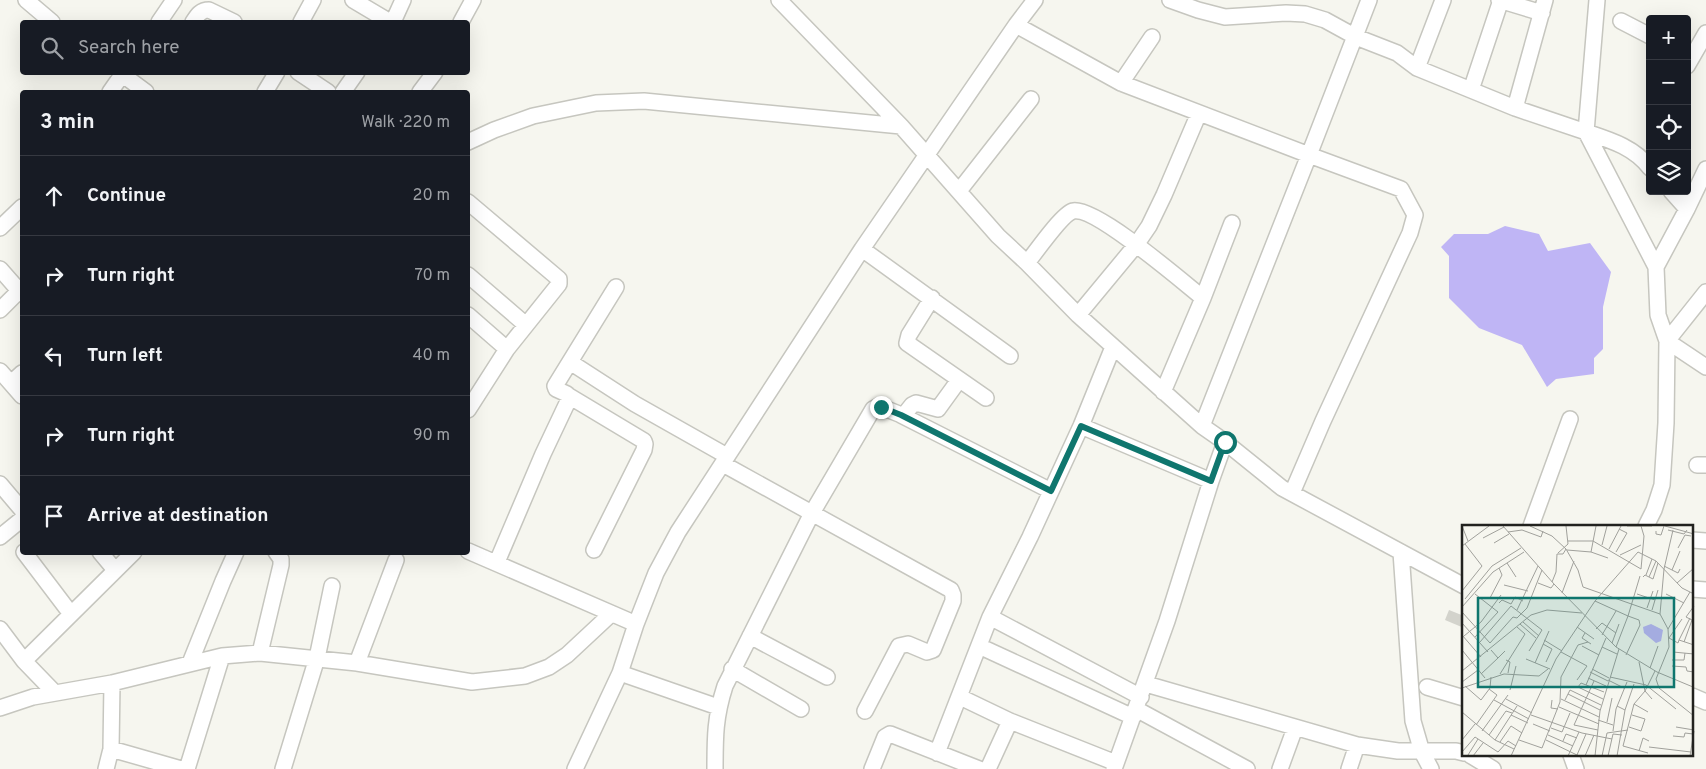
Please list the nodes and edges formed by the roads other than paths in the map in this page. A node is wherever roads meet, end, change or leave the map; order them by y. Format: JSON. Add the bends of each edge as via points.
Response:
{"nodes":[{"id":1,"x":26,"y":0,"type":"edge"},
{"id":2,"x":174,"y":0,"type":"edge"},
{"id":3,"x":313,"y":0,"type":"edge"},
{"id":4,"x":353,"y":0,"type":"edge"},
{"id":5,"x":404,"y":0,"type":"edge"},
{"id":6,"x":473,"y":0,"type":"edge"},
{"id":7,"x":779,"y":0,"type":"edge"},
{"id":8,"x":1035,"y":0,"type":"edge"},
{"id":9,"x":1170,"y":0,"type":"edge"},
{"id":10,"x":1370,"y":0,"type":"edge"},
{"id":11,"x":1443,"y":0,"type":"edge"},
{"id":12,"x":1500,"y":0,"type":"edge"},
{"id":13,"x":1597,"y":0,"type":"edge"},
{"id":14,"x":1543,"y":6,"type":"edge"},
{"id":15,"x":50,"y":20,"type":"edge"},
{"id":16,"x":160,"y":20,"type":"edge"},
{"id":17,"x":195,"y":20,"type":"edge"},
{"id":18,"x":230,"y":20,"type":"edge"},
{"id":19,"x":302,"y":20,"type":"edge"},
{"id":20,"x":388,"y":20,"type":"edge"},
{"id":21,"x":393,"y":20,"type":"edge"},
{"id":22,"x":463,"y":20,"type":"edge"},
{"id":23,"x":1621,"y":20,"type":"dead end"},
{"id":24,"x":1016,"y":25,"type":"junction"},
{"id":25,"x":1646,"y":34,"type":"edge"},
{"id":26,"x":1706,"y":34,"type":"edge"},
{"id":27,"x":1152,"y":37,"type":"dead end"},
{"id":28,"x":1356,"y":37,"type":"junction"},
{"id":29,"x":1691,"y":57,"type":"edge"},
{"id":30,"x":1417,"y":68,"type":"junction"},
{"id":31,"x":121,"y":75,"type":"edge"},
{"id":32,"x":125,"y":75,"type":"edge"},
{"id":33,"x":275,"y":75,"type":"edge"},
{"id":34,"x":302,"y":75,"type":"edge"},
{"id":35,"x":355,"y":75,"type":"edge"},
{"id":36,"x":433,"y":75,"type":"edge"},
{"id":37,"x":1121,"y":82,"type":"junction"},
{"id":38,"x":111,"y":90,"type":"edge"},
{"id":39,"x":143,"y":90,"type":"edge"},
{"id":40,"x":266,"y":90,"type":"edge"},
{"id":41,"x":325,"y":90,"type":"edge"},
{"id":42,"x":344,"y":90,"type":"edge"},
{"id":43,"x":422,"y":90,"type":"edge"},
{"id":44,"x":1471,"y":90,"type":"junction"},
{"id":45,"x":1031,"y":99,"type":"dead end"},
{"id":46,"x":1516,"y":108,"type":"junction"},
{"id":47,"x":1199,"y":112,"type":"junction"},
{"id":48,"x":901,"y":126,"type":"junction"},
{"id":49,"x":1586,"y":132,"type":"junction"},
{"id":50,"x":470,"y":141,"type":"edge"},
{"id":51,"x":926,"y":155,"type":"junction"},
{"id":52,"x":1309,"y":155,"type":"junction"},
{"id":53,"x":1646,"y":163,"type":"edge"},
{"id":54,"x":1706,"y":169,"type":"edge"},
{"id":55,"x":960,"y":192,"type":"junction"},
{"id":56,"x":1675,"y":195,"type":"edge"},
{"id":57,"x":470,"y":204,"type":"edge"},
{"id":58,"x":1688,"y":208,"type":"junction"},
{"id":59,"x":20,"y":209,"type":"edge"},
{"id":60,"x":1232,"y":223,"type":"dead end"},
{"id":61,"x":0,"y":228,"type":"edge"},
{"id":62,"x":1136,"y":244,"type":"junction"},
{"id":63,"x":862,"y":248,"type":"junction"},
{"id":64,"x":1027,"y":263,"type":"junction"},
{"id":65,"x":1656,"y":267,"type":"junction"},
{"id":66,"x":0,"y":269,"type":"edge"},
{"id":67,"x":470,"y":277,"type":"edge"},
{"id":68,"x":616,"y":288,"type":"dead end"},
{"id":69,"x":20,"y":289,"type":"edge"},
{"id":70,"x":1706,"y":292,"type":"edge"},
{"id":71,"x":20,"y":293,"type":"edge"},
{"id":72,"x":932,"y":298,"type":"junction"},
{"id":73,"x":1203,"y":298,"type":"junction"},
{"id":74,"x":0,"y":310,"type":"edge"},
{"id":75,"x":1078,"y":315,"type":"junction"},
{"id":76,"x":470,"y":317,"type":"edge"},
{"id":77,"x":526,"y":325,"type":"junction"},
{"id":78,"x":1667,"y":341,"type":"junction"},
{"id":79,"x":1113,"y":348,"type":"junction"},
{"id":80,"x":508,"y":349,"type":"junction"},
{"id":81,"x":1010,"y":356,"type":"dead end"},
{"id":82,"x":570,"y":362,"type":"junction"},
{"id":83,"x":1706,"y":367,"type":"edge"},
{"id":84,"x":0,"y":371,"type":"edge"},
{"id":85,"x":20,"y":374,"type":"edge"},
{"id":86,"x":959,"y":380,"type":"junction"},
{"id":87,"x":11,"y":383,"type":"junction"},
{"id":88,"x":1163,"y":392,"type":"junction"},
{"id":89,"x":20,"y":394,"type":"edge"},
{"id":90,"x":568,"y":396,"type":"junction"},
{"id":91,"x":986,"y":398,"type":"dead end"},
{"id":92,"x":470,"y":407,"type":"edge"},
{"id":93,"x":901,"y":415,"type":"junction"},
{"id":94,"x":1570,"y":419,"type":"dead end"},
{"id":95,"x":1081,"y":426,"type":"junction"},
{"id":96,"x":1202,"y":426,"type":"junction"},
{"id":97,"x":1225,"y":442,"type":"junction"},
{"id":98,"x":725,"y":460,"type":"junction"},
{"id":99,"x":1211,"y":481,"type":"junction"},
{"id":100,"x":0,"y":484,"type":"edge"},
{"id":101,"x":1051,"y":491,"type":"junction"},
{"id":102,"x":1292,"y":493,"type":"junction"},
{"id":103,"x":20,"y":508,"type":"edge"},
{"id":104,"x":812,"y":513,"type":"junction"},
{"id":105,"x":20,"y":521,"type":"edge"},
{"id":106,"x":1531,"y":525,"type":"edge"},
{"id":107,"x":1646,"y":525,"type":"edge"},
{"id":108,"x":4,"y":534,"type":"edge"},
{"id":109,"x":20,"y":549,"type":"edge"},
{"id":110,"x":594,"y":550,"type":"dead end"},
{"id":111,"x":470,"y":551,"type":"edge"},
{"id":112,"x":1401,"y":552,"type":"junction"},
{"id":113,"x":25,"y":555,"type":"edge"},
{"id":114,"x":102,"y":555,"type":"edge"},
{"id":115,"x":131,"y":555,"type":"edge"},
{"id":116,"x":235,"y":555,"type":"edge"},
{"id":117,"x":278,"y":555,"type":"edge"},
{"id":118,"x":396,"y":560,"type":"dead end"},
{"id":119,"x":497,"y":562,"type":"junction"},
{"id":120,"x":115,"y":570,"type":"junction"},
{"id":121,"x":1462,"y":585,"type":"edge"},
{"id":122,"x":332,"y":586,"type":"dead end"},
{"id":123,"x":71,"y":614,"type":"junction"},
{"id":124,"x":612,"y":614,"type":"junction"},
{"id":125,"x":990,"y":617,"type":"junction"},
{"id":126,"x":636,"y":624,"type":"junction"},
{"id":127,"x":0,"y":629,"type":"edge"},
{"id":128,"x":750,"y":636,"type":"junction"},
{"id":129,"x":979,"y":646,"type":"junction"},
{"id":130,"x":260,"y":653,"type":"junction"},
{"id":131,"x":222,"y":656,"type":"junction"},
{"id":132,"x":317,"y":658,"type":"junction"},
{"id":133,"x":24,"y":661,"type":"junction"},
{"id":134,"x":190,"y":663,"type":"junction"},
{"id":135,"x":357,"y":663,"type":"junction"},
{"id":136,"x":732,"y":669,"type":"junction"},
{"id":137,"x":620,"y":673,"type":"junction"},
{"id":138,"x":827,"y":677,"type":"dead end"},
{"id":139,"x":112,"y":683,"type":"junction"},
{"id":140,"x":1427,"y":687,"type":"dead end"},
{"id":141,"x":54,"y":692,"type":"junction"},
{"id":142,"x":960,"y":697,"type":"junction"},
{"id":143,"x":1462,"y":697,"type":"edge"},
{"id":144,"x":1694,"y":697,"type":"edge"},
{"id":145,"x":1139,"y":701,"type":"junction"},
{"id":146,"x":1706,"y":702,"type":"edge"},
{"id":147,"x":718,"y":707,"type":"junction"},
{"id":148,"x":0,"y":708,"type":"edge"},
{"id":149,"x":801,"y":709,"type":"dead end"},
{"id":150,"x":865,"y":711,"type":"dead end"},
{"id":151,"x":1010,"y":721,"type":"junction"},
{"id":152,"x":1294,"y":728,"type":"junction"},
{"id":153,"x":1357,"y":745,"type":"junction"},
{"id":154,"x":111,"y":749,"type":"junction"},
{"id":155,"x":1422,"y":752,"type":"junction"},
{"id":156,"x":1462,"y":752,"type":"edge"},
{"id":157,"x":937,"y":753,"type":"junction"},
{"id":158,"x":1472,"y":756,"type":"edge"},
{"id":159,"x":1571,"y":756,"type":"edge"},
{"id":160,"x":1487,"y":764,"type":"edge"},
{"id":161,"x":1115,"y":766,"type":"edge"},
{"id":162,"x":106,"y":769,"type":"edge"},
{"id":163,"x":181,"y":769,"type":"edge"},
{"id":164,"x":187,"y":769,"type":"edge"},
{"id":165,"x":283,"y":769,"type":"edge"},
{"id":166,"x":576,"y":769,"type":"edge"},
{"id":167,"x":715,"y":769,"type":"edge"},
{"id":168,"x":872,"y":769,"type":"edge"},
{"id":169,"x":979,"y":769,"type":"edge"},
{"id":170,"x":988,"y":769,"type":"edge"},
{"id":171,"x":1247,"y":769,"type":"edge"},
{"id":172,"x":1280,"y":769,"type":"edge"},
{"id":173,"x":1349,"y":769,"type":"edge"},
{"id":174,"x":1431,"y":769,"type":"edge"},
{"id":175,"x":1576,"y":769,"type":"edge"}],
"edges":[{"from":1,"to":15,"type":"street"},
{"from":2,"to":16,"type":"street"},
{"from":3,"to":19,"type":"street"},
{"from":4,"to":20,"type":"street"},
{"from":5,"to":21,"type":"street"},
{"from":6,"to":22,"type":"street"},
{"from":7,"to":48,"type":"street"},
{"from":8,"to":24,"type":"street"},
{"from":9,"to":28,"type":"street","via":[[1225,17],[1306,14]]},
{"from":10,"to":28,"type":"street"},
{"from":11,"to":30,"type":"street"},
{"from":12,"to":14,"type":"street"},
{"from":12,"to":44,"type":"street"},
{"from":13,"to":49,"type":"street"},
{"from":14,"to":46,"type":"street"},
{"from":17,"to":18,"type":"street","via":[[205,10]]},
{"from":23,"to":25,"type":"street"},
{"from":24,"to":37,"type":"street"},
{"from":24,"to":51,"type":"street"},
{"from":26,"to":29,"type":"street"},
{"from":27,"to":37,"type":"street"},
{"from":28,"to":30,"type":"street","via":[[1397,53]]},
{"from":28,"to":52,"type":"street"},
{"from":30,"to":44,"type":"street"},
{"from":31,"to":38,"type":"street"},
{"from":32,"to":39,"type":"street"},
{"from":33,"to":40,"type":"street"},
{"from":34,"to":41,"type":"street"},
{"from":35,"to":42,"type":"street"},
{"from":36,"to":43,"type":"street"},
{"from":37,"to":47,"type":"street"},
{"from":44,"to":46,"type":"street"},
{"from":45,"to":55,"type":"street"},
{"from":46,"to":49,"type":"street"},
{"from":47,"to":52,"type":"street"},
{"from":47,"to":62,"type":"street","via":[[1164,195]]},
{"from":48,"to":50,"type":"street","via":[[644,101],[596,103],[532,116]]},
{"from":48,"to":51,"type":"street"},
{"from":49,"to":53,"type":"street","via":[[1624,146]]},
{"from":49,"to":65,"type":"street"},
{"from":51,"to":55,"type":"street"},
{"from":51,"to":63,"type":"street"},
{"from":52,"to":96,"type":"street"},
{"from":52,"to":102,"type":"street","via":[[1401,189],[1415,216]]},
{"from":54,"to":58,"type":"street"},
{"from":55,"to":64,"type":"street","via":[[998,236]]},
{"from":56,"to":58,"type":"street"},
{"from":57,"to":77,"type":"street","via":[[559,279],[557,289]]},
{"from":58,"to":65,"type":"street"},
{"from":59,"to":61,"type":"street"},
{"from":60,"to":73,"type":"street"},
{"from":62,"to":64,"type":"street","via":[[1096,218],[1073,211],[1064,217]]},
{"from":62,"to":73,"type":"street"},
{"from":62,"to":75,"type":"street"},
{"from":63,"to":72,"type":"street"},
{"from":63,"to":98,"type":"street"},
{"from":64,"to":75,"type":"street"},
{"from":65,"to":78,"type":"street","via":[[1658,315]]},
{"from":66,"to":69,"type":"street"},
{"from":67,"to":77,"type":"street"},
{"from":68,"to":82,"type":"street"},
{"from":70,"to":78,"type":"street"},
{"from":71,"to":74,"type":"street"},
{"from":72,"to":81,"type":"street"},
{"from":72,"to":86,"type":"street","via":[[907,343]]},
{"from":73,"to":88,"type":"street"},
{"from":75,"to":79,"type":"street"},
{"from":76,"to":80,"type":"street"},
{"from":77,"to":80,"type":"street"},
{"from":78,"to":83,"type":"street"},
{"from":78,"to":107,"type":"street","via":[[1662,485]]},
{"from":79,"to":88,"type":"street"},
{"from":79,"to":95,"type":"street"},
{"from":80,"to":92,"type":"street"},
{"from":82,"to":90,"type":"street","via":[[555,387]]},
{"from":82,"to":98,"type":"street"},
{"from":84,"to":87,"type":"street"},
{"from":85,"to":87,"type":"street"},
{"from":86,"to":91,"type":"street"},
{"from":86,"to":93,"type":"street","via":[[938,409],[916,403]]},
{"from":87,"to":89,"type":"street"},
{"from":88,"to":96,"type":"street"},
{"from":90,"to":110,"type":"street","via":[[645,444]]},
{"from":90,"to":119,"type":"street"},
{"from":93,"to":101,"type":"street"},
{"from":93,"to":104,"type":"street","via":[[879,406],[873,409]]},
{"from":94,"to":106,"type":"street"},
{"from":95,"to":99,"type":"street"},
{"from":95,"to":101,"type":"street"},
{"from":96,"to":97,"type":"street"},
{"from":97,"to":99,"type":"street"},
{"from":97,"to":102,"type":"street"},
{"from":98,"to":104,"type":"street"},
{"from":98,"to":126,"type":"street","via":[[678,532],[656,573]]},
{"from":99,"to":145,"type":"street","via":[[1168,621]]},
{"from":100,"to":103,"type":"street"},
{"from":101,"to":125,"type":"street"},
{"from":102,"to":112,"type":"street"},
{"from":104,"to":128,"type":"street"},
{"from":104,"to":150,"type":"street","via":[[947,587],[953,595],[933,650],[927,652],[908,644],[899,646]]},
{"from":105,"to":108,"type":"street"},
{"from":108,"to":109,"type":"street"},
{"from":111,"to":119,"type":"street"},
{"from":112,"to":121,"type":"street"},
{"from":112,"to":155,"type":"street","via":[[1414,721]]},
{"from":113,"to":123,"type":"street"},
{"from":114,"to":120,"type":"street"},
{"from":115,"to":120,"type":"street"},
{"from":116,"to":134,"type":"street"},
{"from":117,"to":130,"type":"street","via":[[281,565]]},
{"from":118,"to":135,"type":"street"},
{"from":119,"to":124,"type":"street"},
{"from":120,"to":123,"type":"street"},
{"from":122,"to":132,"type":"street"},
{"from":123,"to":133,"type":"street"},
{"from":124,"to":126,"type":"street"},
{"from":124,"to":135,"type":"street","via":[[567,655],[525,676],[472,682]]},
{"from":125,"to":129,"type":"street"},
{"from":125,"to":145,"type":"street"},
{"from":126,"to":137,"type":"street"},
{"from":127,"to":133,"type":"street"},
{"from":128,"to":136,"type":"street"},
{"from":128,"to":138,"type":"street"},
{"from":129,"to":142,"type":"street"},
{"from":129,"to":145,"type":"street"},
{"from":130,"to":131,"type":"street"},
{"from":130,"to":132,"type":"street"},
{"from":131,"to":134,"type":"street"},
{"from":131,"to":164,"type":"street"},
{"from":132,"to":135,"type":"street"},
{"from":132,"to":165,"type":"street"},
{"from":133,"to":141,"type":"street"},
{"from":134,"to":139,"type":"street"},
{"from":136,"to":147,"type":"street"},
{"from":136,"to":149,"type":"street"},
{"from":137,"to":147,"type":"street"},
{"from":137,"to":166,"type":"street"},
{"from":139,"to":141,"type":"street"},
{"from":139,"to":154,"type":"street"},
{"from":140,"to":143,"type":"street"},
{"from":141,"to":148,"type":"street"},
{"from":142,"to":151,"type":"street"},
{"from":142,"to":157,"type":"street"},
{"from":144,"to":146,"type":"street"},
{"from":145,"to":152,"type":"street"},
{"from":145,"to":161,"type":"street"},
{"from":145,"to":171,"type":"street"},
{"from":147,"to":167,"type":"street"},
{"from":151,"to":161,"type":"street"},
{"from":151,"to":170,"type":"street"},
{"from":152,"to":153,"type":"street"},
{"from":152,"to":172,"type":"street"},
{"from":153,"to":155,"type":"street"},
{"from":153,"to":173,"type":"street"},
{"from":154,"to":162,"type":"street"},
{"from":154,"to":163,"type":"street"},
{"from":155,"to":156,"type":"street"},
{"from":155,"to":174,"type":"street"},
{"from":157,"to":168,"type":"street","via":[[890,734],[885,738]]},
{"from":157,"to":169,"type":"street"},
{"from":158,"to":160,"type":"street"},
{"from":159,"to":175,"type":"street"}]}
